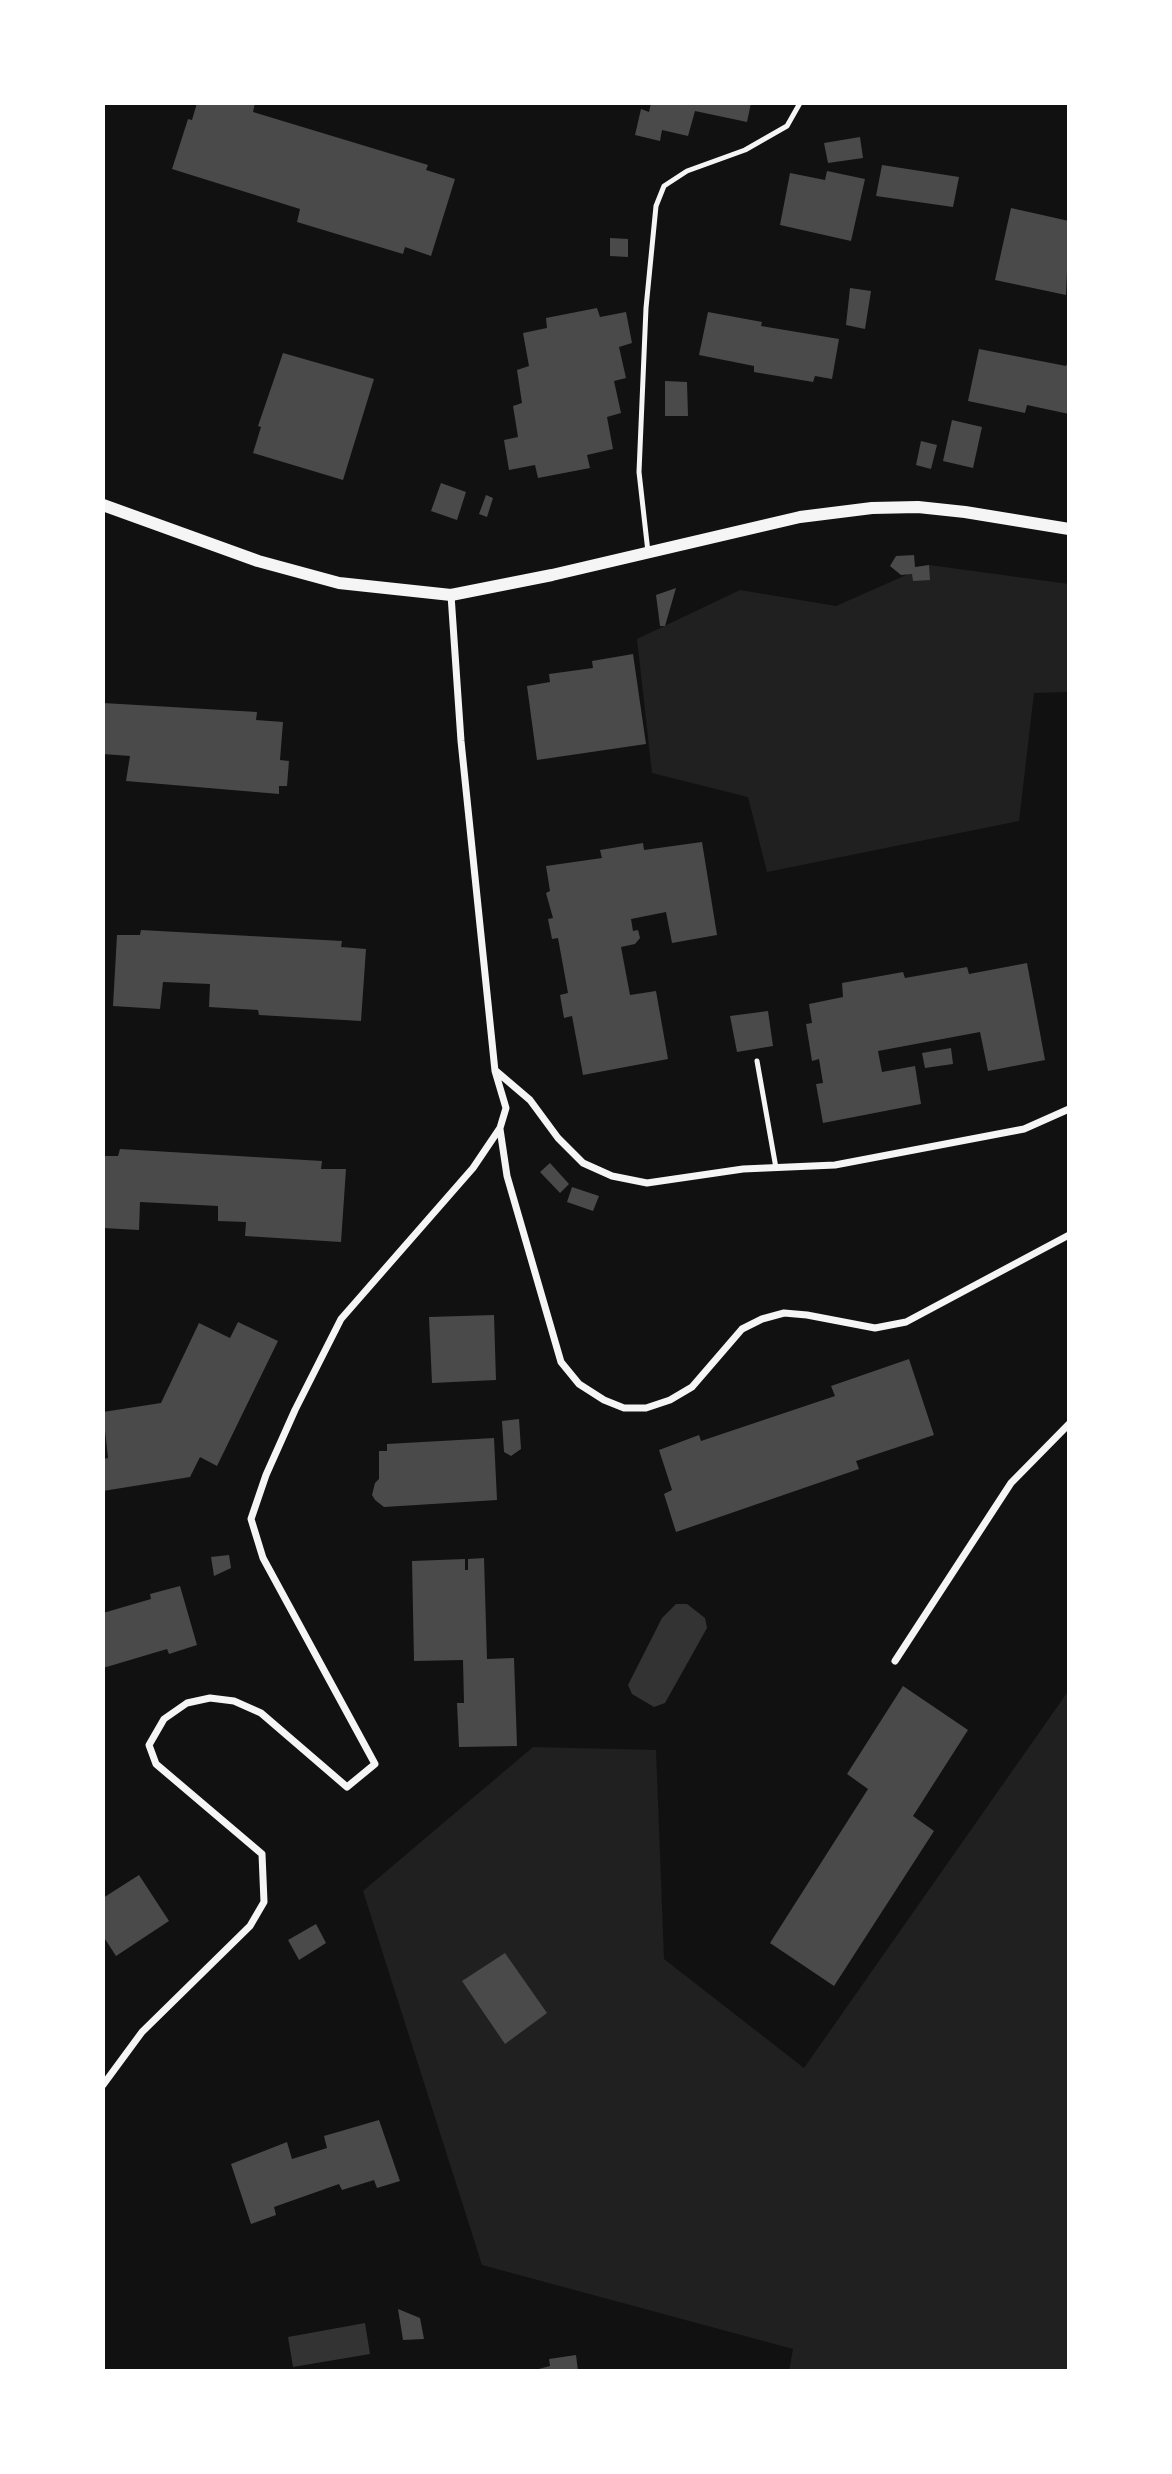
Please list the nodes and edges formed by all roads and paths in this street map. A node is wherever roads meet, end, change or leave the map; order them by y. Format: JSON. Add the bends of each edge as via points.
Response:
{"nodes":[{"id":1,"x":800,"y":103,"type":"edge"},
{"id":2,"x":103,"y":505,"type":"edge"},
{"id":3,"x":1069,"y":529,"type":"edge"},
{"id":4,"x":648,"y":552,"type":"junction"},
{"id":5,"x":451,"y":595,"type":"junction"},
{"id":6,"x":757,"y":1061,"type":"dead end"},
{"id":7,"x":495,"y":1071,"type":"junction"},
{"id":8,"x":1069,"y":1109,"type":"edge"},
{"id":9,"x":500,"y":1128,"type":"junction"},
{"id":10,"x":776,"y":1168,"type":"junction"},
{"id":11,"x":1069,"y":1235,"type":"edge"},
{"id":12,"x":1069,"y":1424,"type":"edge"},
{"id":13,"x":895,"y":1661,"type":"dead end"},
{"id":14,"x":103,"y":2085,"type":"edge"}],
"edges":[{"from":1,"to":4,"type":"lane","via":[[787,126],[664,186],[656,206],[639,472]]},
{"from":2,"to":5,"type":"street","via":[[258,561],[339,583]]},
{"from":3,"to":4,"type":"street","via":[[965,512],[872,508],[800,517]]},
{"from":4,"to":5,"type":"street"},
{"from":5,"to":7,"type":"street"},
{"from":6,"to":10,"type":"lane"},
{"from":7,"to":9,"type":"street","via":[[506,1108]]},
{"from":7,"to":10,"type":"street","via":[[530,1100],[583,1163],[612,1176],[647,1183]]},
{"from":8,"to":10,"type":"street","via":[[1024,1129],[835,1165]]},
{"from":9,"to":11,"type":"street","via":[[507,1176],[561,1362],[579,1384],[624,1408],[646,1408],[692,1387],[742,1329],[762,1319],[785,1313],[874,1328],[905,1322]]},
{"from":9,"to":14,"type":"street","via":[[473,1168],[341,1319],[295,1410],[251,1519],[263,1558],[376,1764],[347,1787],[261,1713],[234,1701],[211,1698],[187,1703],[164,1719],[149,1745],[156,1764],[262,1853],[264,1902],[250,1926],[142,2032]]},
{"from":12,"to":13,"type":"street","via":[[1011,1483]]}]}
